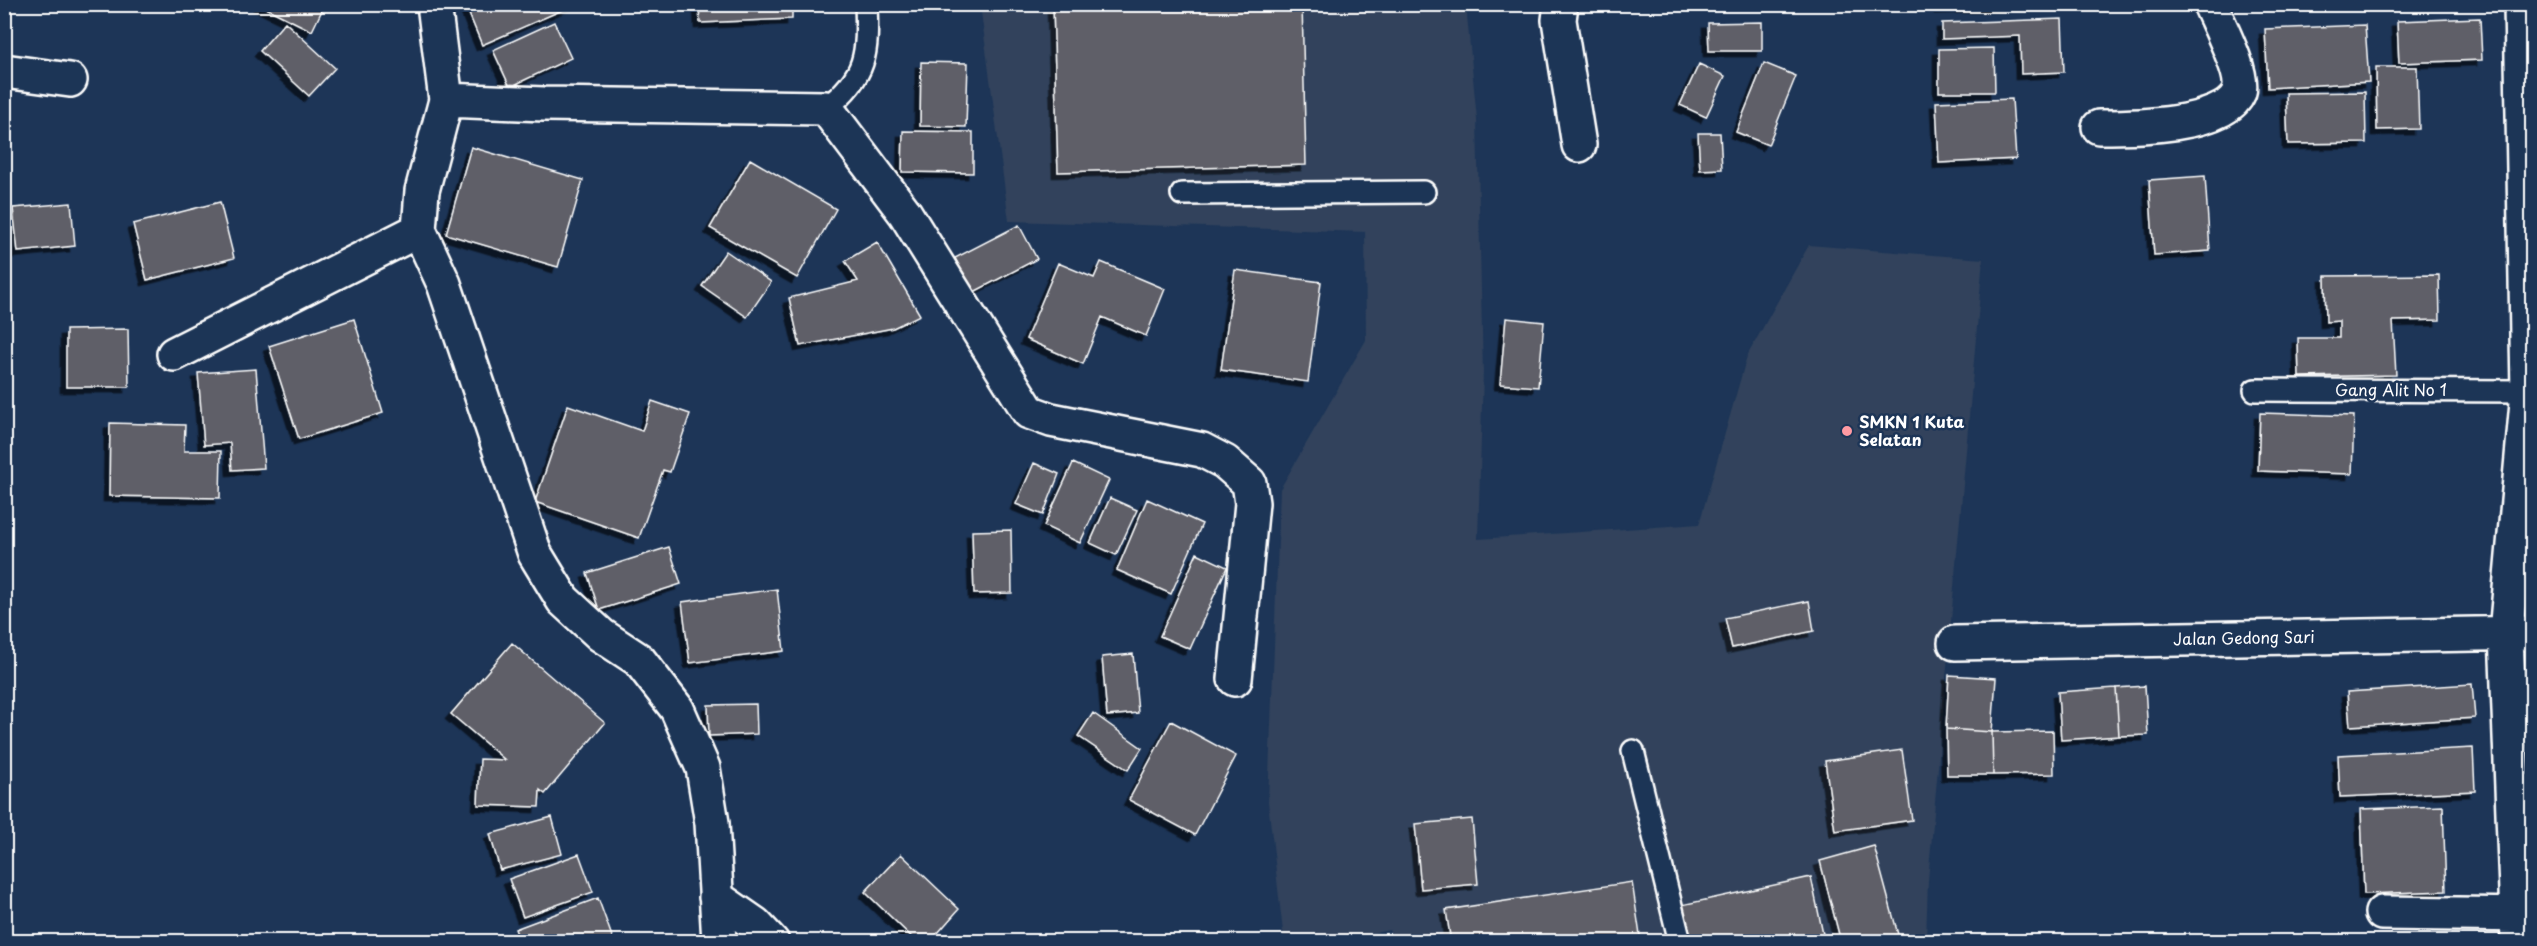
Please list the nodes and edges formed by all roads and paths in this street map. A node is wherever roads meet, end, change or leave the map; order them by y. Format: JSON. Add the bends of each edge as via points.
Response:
{"nodes":[{"id":1,"x":434,"y":4,"type":"edge"},
{"id":2,"x":866,"y":4,"type":"edge"},
{"id":3,"x":1561,"y":4,"type":"edge"},
{"id":4,"x":2210,"y":4,"type":"edge"},
{"id":5,"x":2521,"y":4,"type":"edge"},
{"id":6,"x":4,"y":71,"type":"edge"},
{"id":7,"x":70,"y":80,"type":"dead end"},
{"id":8,"x":446,"y":100,"type":"junction"},
{"id":9,"x":826,"y":108,"type":"junction"},
{"id":10,"x":2099,"y":127,"type":"dead end"},
{"id":11,"x":2528,"y":132,"type":"edge"},
{"id":12,"x":1579,"y":145,"type":"dead end"},
{"id":13,"x":1424,"y":192,"type":"dead end"},
{"id":14,"x":1182,"y":194,"type":"dead end"},
{"id":15,"x":419,"y":230,"type":"junction"},
{"id":16,"x":174,"y":354,"type":"dead end"},
{"id":17,"x":2255,"y":390,"type":"dead end"},
{"id":18,"x":2528,"y":391,"type":"junction"},
{"id":19,"x":2519,"y":633,"type":"edge"},
{"id":20,"x":1955,"y":643,"type":"dead end"},
{"id":21,"x":1235,"y":679,"type":"dead end"},
{"id":22,"x":1633,"y":751,"type":"dead end"},
{"id":23,"x":716,"y":897,"type":"junction"},
{"id":24,"x":2382,"y":913,"type":"dead end"},
{"id":25,"x":2523,"y":924,"type":"edge"},
{"id":26,"x":719,"y":942,"type":"edge"},
{"id":27,"x":772,"y":942,"type":"edge"},
{"id":28,"x":1680,"y":942,"type":"edge"}],
"edges":[{"from":1,"to":8,"type":"street"},
{"from":2,"to":9,"type":"lane","via":[[868,37],[863,60],[853,85]]},
{"from":3,"to":12,"type":"street","via":[[1559,20]]},
{"from":4,"to":10,"type":"street","via":[[2239,75],[2239,91],[2233,100],[2214,113],[2180,123]]},
{"from":5,"to":11,"type":"street"},
{"from":6,"to":7,"type":"street"},
{"from":8,"to":9,"type":"street"},
{"from":8,"to":15,"type":"street","via":[[422,191]]},
{"from":9,"to":21,"type":"street","via":[[905,213],[1029,412],[1051,420],[1202,450],[1226,462],[1249,483],[1251,503]]},
{"from":11,"to":18,"type":"street"},
{"from":13,"to":14,"type":"lane"},
{"from":15,"to":16,"type":"street"},
{"from":15,"to":23,"type":"street","via":[[444,284],[535,554],[563,600],[601,635],[639,660],[677,709],[702,768],[712,823]]},
{"from":17,"to":18,"type":"lane","name":"Gang Alit No 1"},
{"from":18,"to":19,"type":"street"},
{"from":19,"to":20,"type":"street","name":"Jalan Gedong Sari"},
{"from":19,"to":25,"type":"street"},
{"from":22,"to":28,"type":"lane"},
{"from":23,"to":26,"type":"street"},
{"from":23,"to":27,"type":"street","via":[[755,924]]},
{"from":24,"to":25,"type":"street"}]}
